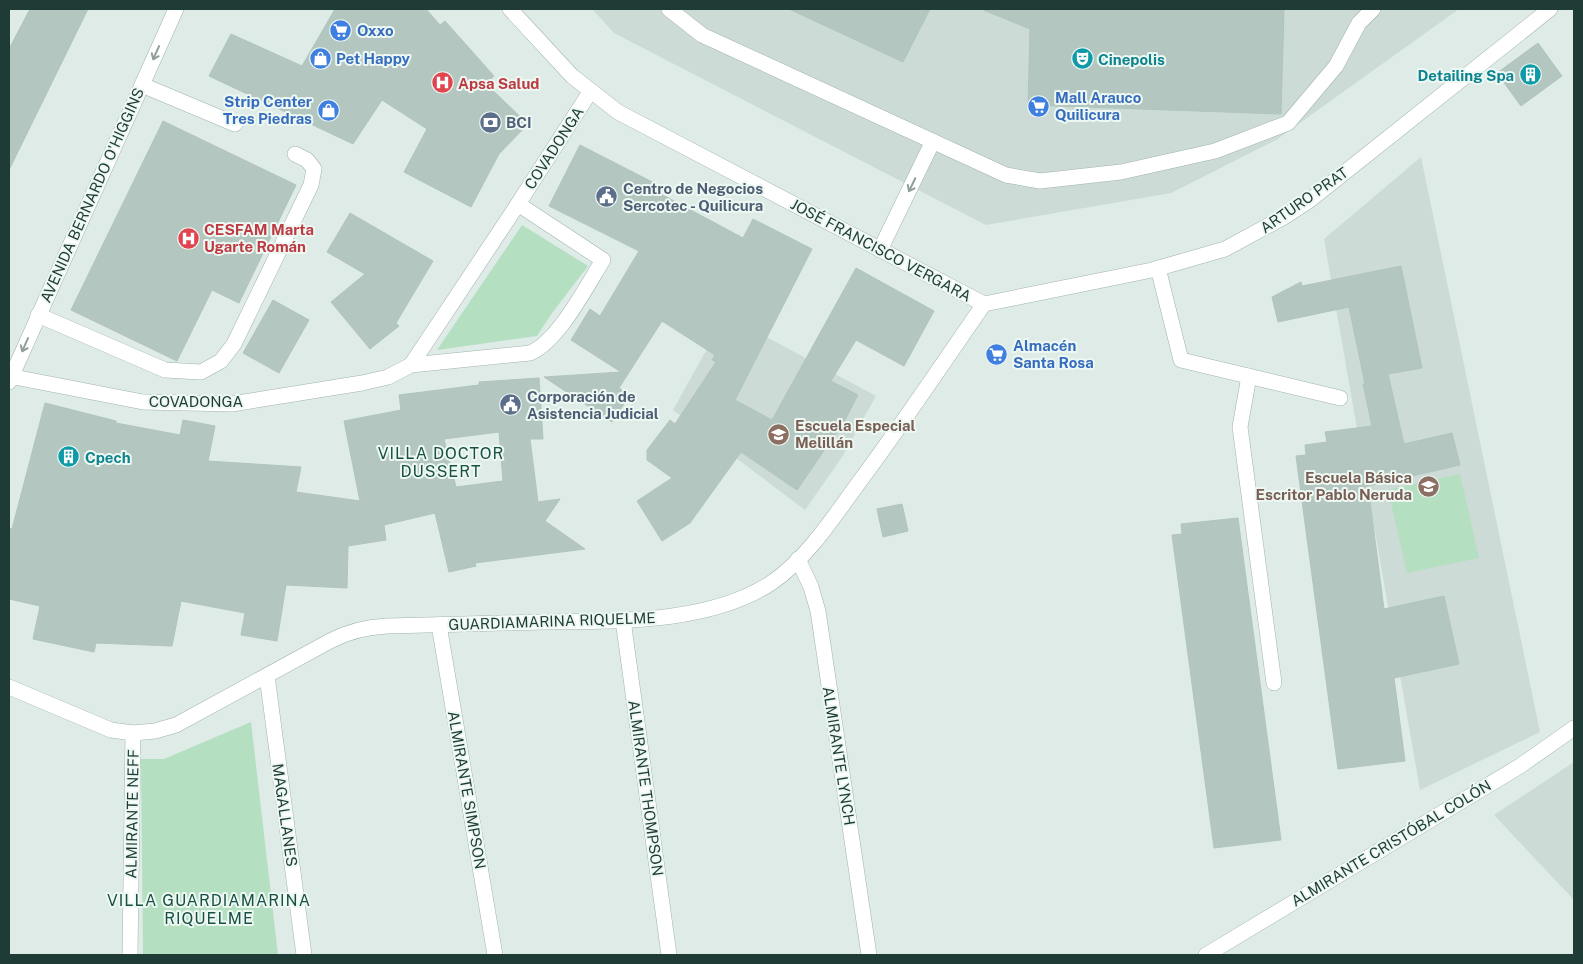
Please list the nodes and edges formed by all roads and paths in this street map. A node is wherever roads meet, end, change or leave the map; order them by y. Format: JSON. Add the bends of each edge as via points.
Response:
{"nodes":[{"id":1,"x":176,"y":9,"type":"edge"},
{"id":2,"x":510,"y":9,"type":"edge"},
{"id":3,"x":669,"y":9,"type":"edge"},
{"id":4,"x":1372,"y":9,"type":"edge"},
{"id":5,"x":1550,"y":9,"type":"edge"},
{"id":6,"x":142,"y":85,"type":"junction"},
{"id":7,"x":590,"y":92,"type":"junction"},
{"id":8,"x":235,"y":124,"type":"dead end"},
{"id":9,"x":933,"y":141,"type":"junction"},
{"id":10,"x":295,"y":154,"type":"dead end"},
{"id":11,"x":518,"y":204,"type":"junction"},
{"id":12,"x":880,"y":250,"type":"junction"},
{"id":13,"x":1158,"y":268,"type":"junction"},
{"id":14,"x":984,"y":304,"type":"junction"},
{"id":15,"x":38,"y":315,"type":"junction"},
{"id":16,"x":411,"y":365,"type":"junction"},
{"id":17,"x":1249,"y":376,"type":"junction"},
{"id":18,"x":9,"y":378,"type":"edge"},
{"id":19,"x":1340,"y":398,"type":"dead end"},
{"id":20,"x":798,"y":559,"type":"junction"},
{"id":21,"x":623,"y":620,"type":"junction"},
{"id":22,"x":439,"y":625,"type":"junction"},
{"id":23,"x":267,"y":676,"type":"junction"},
{"id":24,"x":1274,"y":683,"type":"dead end"},
{"id":25,"x":9,"y":687,"type":"edge"},
{"id":26,"x":1574,"y":728,"type":"edge"},
{"id":27,"x":133,"y":733,"type":"junction"},
{"id":28,"x":130,"y":955,"type":"edge"},
{"id":29,"x":304,"y":955,"type":"edge"},
{"id":30,"x":494,"y":955,"type":"edge"},
{"id":31,"x":669,"y":955,"type":"edge"},
{"id":32,"x":869,"y":955,"type":"edge"},
{"id":33,"x":1206,"y":955,"type":"edge"}],
"edges":[{"from":1,"to":6,"type":"street","name":"AVENIDA BERNARDO O'HIGGINS","one_way":true},
{"from":2,"to":7,"type":"street","name":"JOSÉ FRANCISCO VERGARA"},
{"from":3,"to":9,"type":"street","via":[[702,35]]},
{"from":4,"to":9,"type":"street","via":[[1359,23],[1336,66],[1288,123],[1215,150],[1121,172],[1040,181],[1006,175]]},
{"from":5,"to":13,"type":"street","name":"ARTURO PRAT","via":[[1284,217],[1225,249]]},
{"from":6,"to":8,"type":"street"},
{"from":6,"to":15,"type":"street","name":"AVENIDA BERNARDO O'HIGGINS"},
{"from":7,"to":11,"type":"street","name":"COVADONGA"},
{"from":7,"to":12,"type":"street","name":"JOSÉ FRANCISCO VERGARA","via":[[618,112]]},
{"from":9,"to":12,"type":"street","one_way":true},
{"from":10,"to":15,"type":"street","via":[[307,160],[314,169],[311,185],[234,344],[221,361],[201,372],[166,370]]},
{"from":11,"to":16,"type":"street","name":"COVADONGA"},
{"from":11,"to":16,"type":"street","name":"COVADONGA","via":[[603,260],[560,326],[544,345],[530,353]]},
{"from":12,"to":14,"type":"street","name":"JOSÉ FRANCISCO VERGARA"},
{"from":13,"to":14,"type":"street","name":"ARTURO PRAT"},
{"from":13,"to":17,"type":"street","via":[[1181,360]]},
{"from":14,"to":20,"type":"street","name":"GUARDIAMARINA RIQUELME","via":[[840,509]]},
{"from":15,"to":18,"type":"street","name":"AVENIDA BERNARDO O'HIGGINS","one_way":true},
{"from":16,"to":18,"type":"street","name":"COVADONGA","via":[[388,377],[362,384],[232,404],[143,402]]},
{"from":17,"to":19,"type":"street"},
{"from":17,"to":24,"type":"street","via":[[1240,427]]},
{"from":20,"to":21,"type":"street","name":"GUARDIAMARINA RIQUELME","via":[[770,583],[734,601],[675,615]]},
{"from":20,"to":32,"type":"street","name":"ALMIRANTE LYNCH","via":[[818,611]]},
{"from":21,"to":22,"type":"street","name":"GUARDIAMARINA RIQUELME"},
{"from":21,"to":31,"type":"street","name":"ALMIRANTE THOMPSON"},
{"from":22,"to":23,"type":"street","name":"GUARDIAMARINA RIQUELME","via":[[370,627],[352,631]]},
{"from":22,"to":30,"type":"street","name":"ALMIRANTE SIMPSON"},
{"from":23,"to":27,"type":"street","name":"GUARDIAMARINA RIQUELME","via":[[176,725]]},
{"from":23,"to":29,"type":"street","name":"MAGALLANES"},
{"from":25,"to":27,"type":"street","name":"GUARDIAMARINA RIQUELME","via":[[111,730]]},
{"from":26,"to":33,"type":"street","name":"ALMIRANTE CRISTÓBAL COLÓN","via":[[1520,766]]},
{"from":27,"to":28,"type":"street","name":"ALMIRANTE NEFF"}]}
